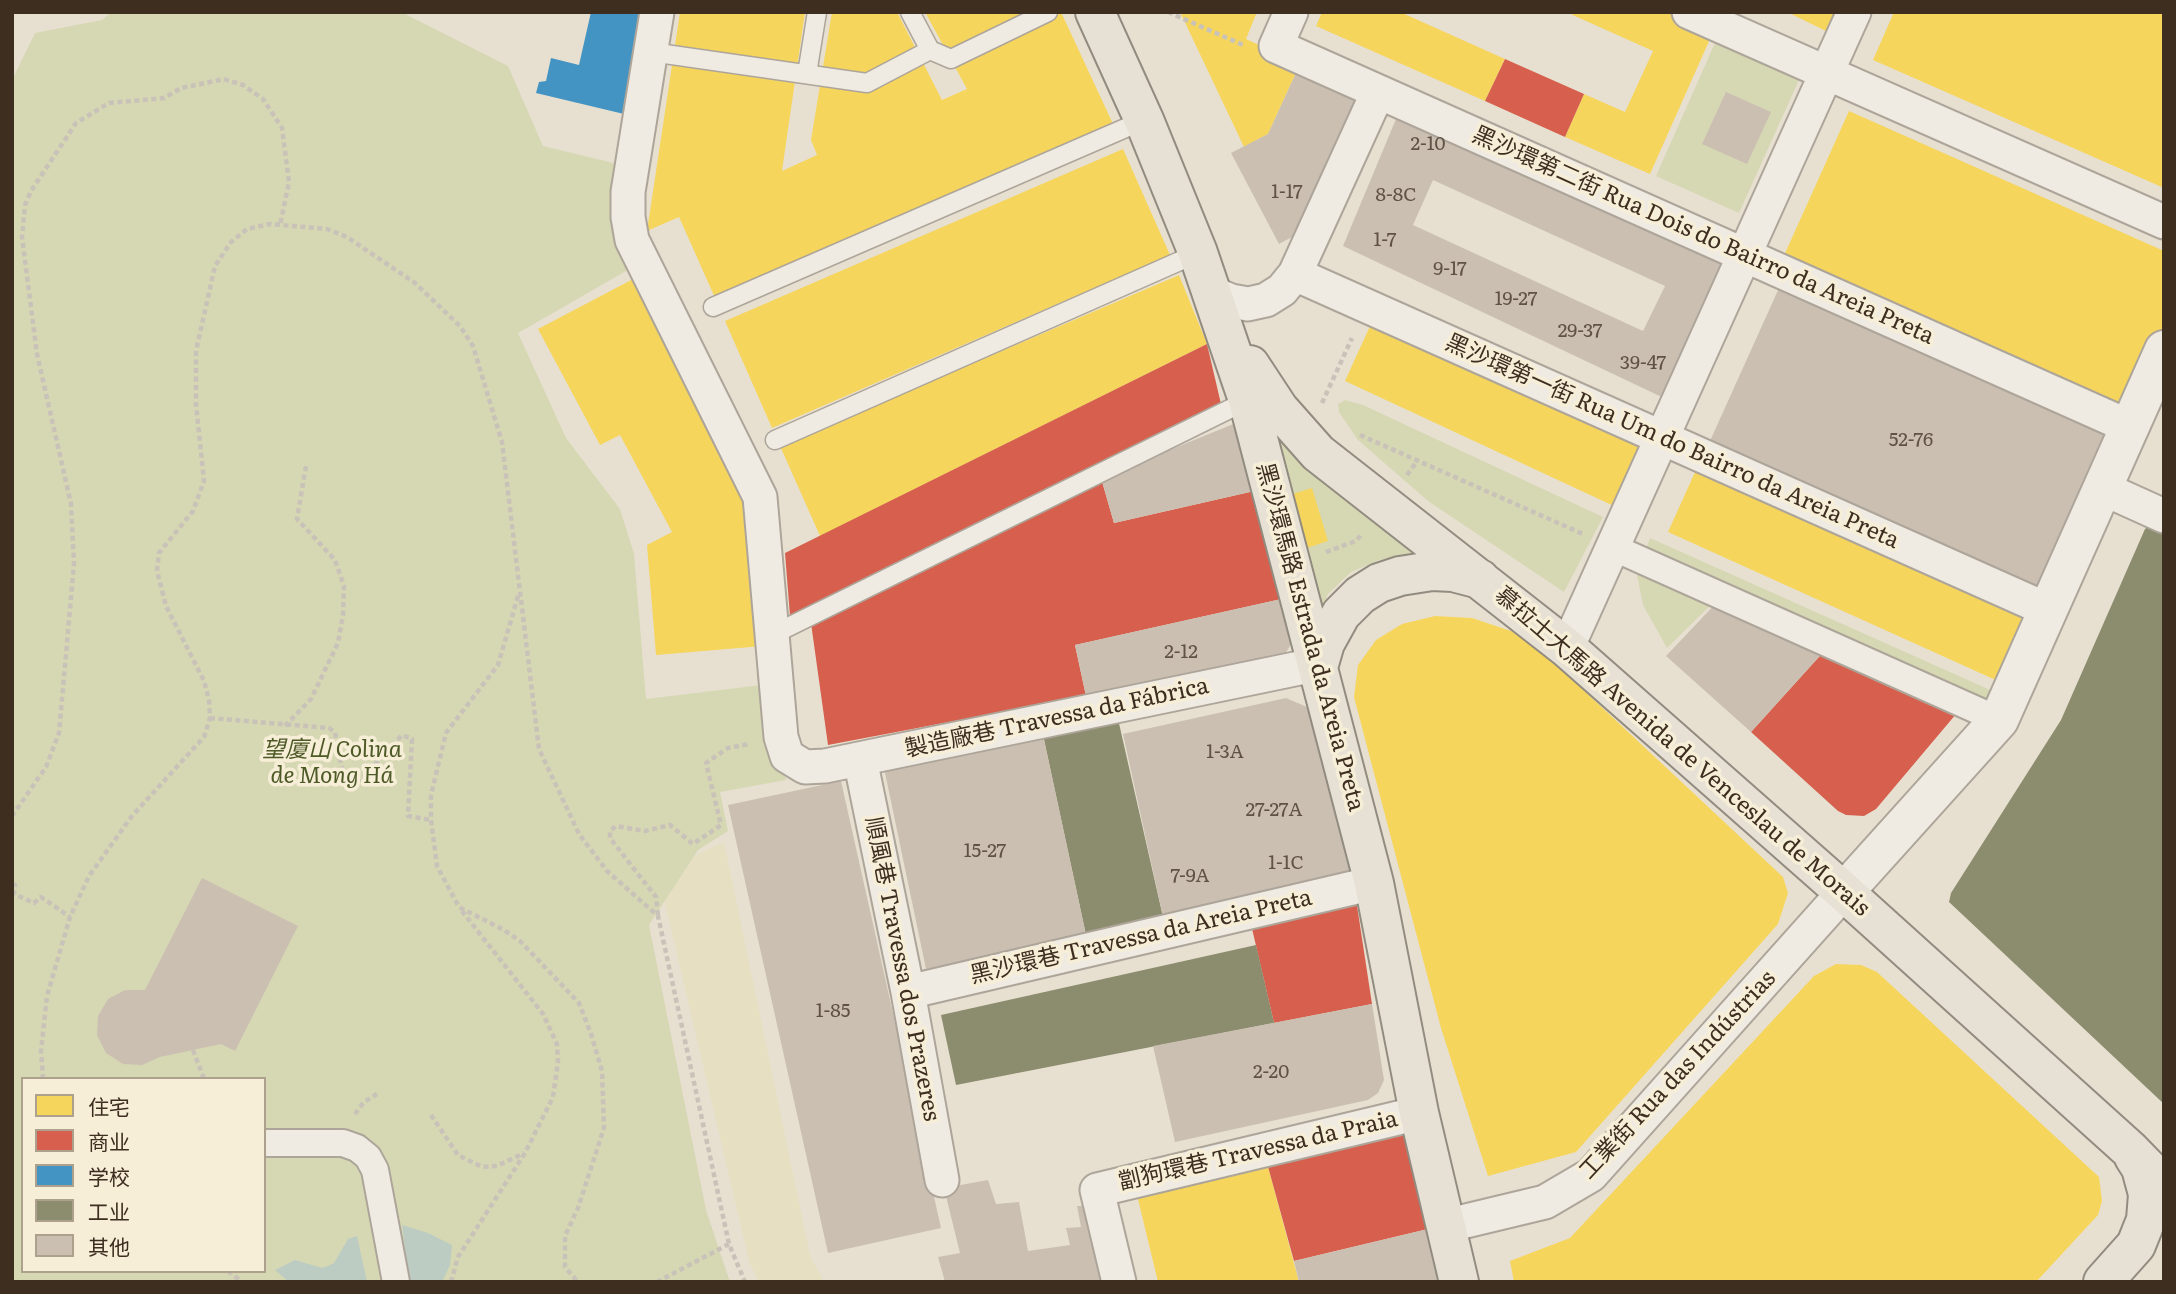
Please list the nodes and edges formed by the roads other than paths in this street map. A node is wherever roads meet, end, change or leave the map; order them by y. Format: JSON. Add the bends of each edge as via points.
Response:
{"nodes":[{"id":1,"x":657,"y":12,"type":"edge"},
{"id":2,"x":817,"y":12,"type":"edge"},
{"id":3,"x":910,"y":12,"type":"edge"},
{"id":4,"x":1048,"y":12,"type":"edge"},
{"id":5,"x":1095,"y":12,"type":"edge"},
{"id":6,"x":1291,"y":12,"type":"edge"},
{"id":7,"x":1689,"y":12,"type":"edge"},
{"id":8,"x":1854,"y":12,"type":"edge"},
{"id":9,"x":930,"y":50,"type":"junction"},
{"id":10,"x":651,"y":52,"type":"junction"},
{"id":11,"x":1827,"y":73,"type":"junction"},
{"id":12,"x":807,"y":74,"type":"junction"},
{"id":13,"x":1378,"y":92,"type":"junction"},
{"id":14,"x":1144,"y":120,"type":"junction"},
{"id":15,"x":2164,"y":222,"type":"edge"},
{"id":16,"x":1198,"y":253,"type":"junction"},
{"id":17,"x":1744,"y":255,"type":"junction"},
{"id":18,"x":1295,"y":274,"type":"junction"},
{"id":19,"x":1266,"y":300,"type":"junction"},
{"id":20,"x":1214,"y":301,"type":"junction"},
{"id":21,"x":713,"y":307,"type":"dead end"},
{"id":22,"x":2164,"y":350,"type":"edge"},
{"id":23,"x":1246,"y":357,"type":"junction"},
{"id":24,"x":1248,"y":400,"type":"junction"},
{"id":25,"x":2130,"y":427,"type":"junction"},
{"id":26,"x":1662,"y":438,"type":"junction"},
{"id":27,"x":775,"y":440,"type":"dead end"},
{"id":28,"x":2102,"y":488,"type":"junction"},
{"id":29,"x":2164,"y":516,"type":"edge"},
{"id":30,"x":1612,"y":547,"type":"junction"},
{"id":31,"x":1484,"y":580,"type":"junction"},
{"id":32,"x":2048,"y":610,"type":"junction"},
{"id":33,"x":772,"y":635,"type":"junction"},
{"id":34,"x":1567,"y":648,"type":"junction"},
{"id":35,"x":1319,"y":664,"type":"junction"},
{"id":36,"x":1999,"y":719,"type":"junction"},
{"id":37,"x":860,"y":759,"type":"junction"},
{"id":38,"x":1374,"y":883,"type":"junction"},
{"id":39,"x":1844,"y":892,"type":"junction"},
{"id":40,"x":908,"y":992,"type":"junction"},
{"id":41,"x":1419,"y":1113,"type":"junction"},
{"id":42,"x":266,"y":1143,"type":"edge"},
{"id":43,"x":2129,"y":1149,"type":"junction"},
{"id":44,"x":942,"y":1180,"type":"dead end"},
{"id":45,"x":2164,"y":1185,"type":"edge"},
{"id":46,"x":1445,"y":1226,"type":"junction"},
{"id":47,"x":2150,"y":1240,"type":"edge"},
{"id":48,"x":396,"y":1282,"type":"edge"},
{"id":49,"x":1119,"y":1282,"type":"edge"},
{"id":50,"x":1459,"y":1282,"type":"edge"},
{"id":51,"x":2103,"y":1282,"type":"edge"}],
"edges":[{"from":1,"to":10,"type":"street"},
{"from":2,"to":12,"type":"lane"},
{"from":3,"to":9,"type":"lane"},
{"from":4,"to":9,"type":"lane","via":[[951,59]]},
{"from":5,"to":14,"type":"main road","name":"黑沙環馬路 Estrada da Areia Preta"},
{"from":6,"to":13,"type":"street","name":"黑沙環第二街 Rua Dois do Bairro da Areia Preta","via":[[1276,46]]},
{"from":7,"to":11,"type":"street"},
{"from":8,"to":11,"type":"street"},
{"from":9,"to":12,"type":"lane","via":[[866,83]]},
{"from":10,"to":12,"type":"lane"},
{"from":10,"to":33,"type":"street","via":[[628,192],[632,240],[760,497]]},
{"from":11,"to":15,"type":"street"},
{"from":11,"to":17,"type":"street"},
{"from":13,"to":17,"type":"street","name":"黑沙環第二街 Rua Dois do Bairro da Areia Preta"},
{"from":13,"to":18,"type":"street"},
{"from":14,"to":16,"type":"main road","name":"黑沙環馬路 Estrada da Areia Preta"},
{"from":14,"to":21,"type":"lane"},
{"from":16,"to":20,"type":"main road","name":"黑沙環馬路 Estrada da Areia Preta"},
{"from":16,"to":27,"type":"lane"},
{"from":17,"to":25,"type":"street","name":"黑沙環第二街 Rua Dois do Bairro da Areia Preta"},
{"from":17,"to":26,"type":"street"},
{"from":18,"to":19,"type":"street"},
{"from":18,"to":26,"type":"street","name":"黑沙環第一街 Rua Um do Bairro da Areia Preta"},
{"from":19,"to":20,"type":"street","via":[[1248,304]]},
{"from":19,"to":23,"type":"street","via":[[1246,333]]},
{"from":20,"to":23,"type":"main road","name":"慕拉士大馬路 Avenida de Venceslau de Morais"},
{"from":20,"to":24,"type":"main road","name":"黑沙環馬路 Estrada da Areia Preta"},
{"from":22,"to":25,"type":"street"},
{"from":23,"to":31,"type":"main road","name":"慕拉士大馬路 Avenida de Venceslau de Morais","via":[[1279,410],[1318,453]]},
{"from":24,"to":33,"type":"lane"},
{"from":24,"to":35,"type":"main road","name":"黑沙環馬路 Estrada da Areia Preta"},
{"from":25,"to":28,"type":"street"},
{"from":26,"to":30,"type":"street"},
{"from":26,"to":32,"type":"street","name":"黑沙環第一街 Rua Um do Bairro da Areia Preta"},
{"from":28,"to":29,"type":"street"},
{"from":28,"to":32,"type":"street"},
{"from":30,"to":34,"type":"street"},
{"from":30,"to":36,"type":"street"},
{"from":31,"to":34,"type":"main road","name":"慕拉士大馬路 Avenida de Venceslau de Morais"},
{"from":31,"to":35,"type":"main road","via":[[1432,571],[1379,583],[1340,614]]},
{"from":32,"to":36,"type":"street"},
{"from":33,"to":37,"type":"street","name":"製造廠巷 Travessa da Fábrica","via":[[788,750],[815,768]]},
{"from":34,"to":39,"type":"main road","name":"慕拉士大馬路 Avenida de Venceslau de Morais"},
{"from":35,"to":37,"type":"street","name":"製造廠巷 Travessa da Fábrica"},
{"from":35,"to":38,"type":"main road","name":"黑沙環馬路 Estrada da Areia Preta"},
{"from":36,"to":39,"type":"street"},
{"from":37,"to":40,"type":"street","name":"順風巷 Travessa dos Prazeres"},
{"from":38,"to":40,"type":"street","name":"黑沙環巷 Travessa da Areia Preta"},
{"from":38,"to":41,"type":"main road","name":"黑沙環馬路 Estrada da Areia Preta"},
{"from":39,"to":43,"type":"main road","name":"慕拉士大馬路 Avenida de Venceslau de Morais"},
{"from":39,"to":46,"type":"street","name":"工業街 Rua das Indústrias","via":[[1591,1175],[1545,1202]]},
{"from":40,"to":44,"type":"street","name":"順風巷 Travessa dos Prazeres"},
{"from":41,"to":46,"type":"main road","name":"黑沙環馬路 Estrada da Areia Preta"},
{"from":41,"to":49,"type":"street","name":"劏狗環巷 Travessa da Praia","via":[[1097,1190]]},
{"from":42,"to":48,"type":"street","via":[[343,1143],[368,1157],[375,1170]]},
{"from":43,"to":45,"type":"main road","name":"慕拉士大馬路 Avenida de Venceslau de Morais"},
{"from":43,"to":47,"type":"main road","via":[[2141,1168],[2148,1194]]},
{"from":46,"to":50,"type":"main road","name":"黑沙環馬路 Estrada da Areia Preta"},
{"from":47,"to":51,"type":"main road"}]}
